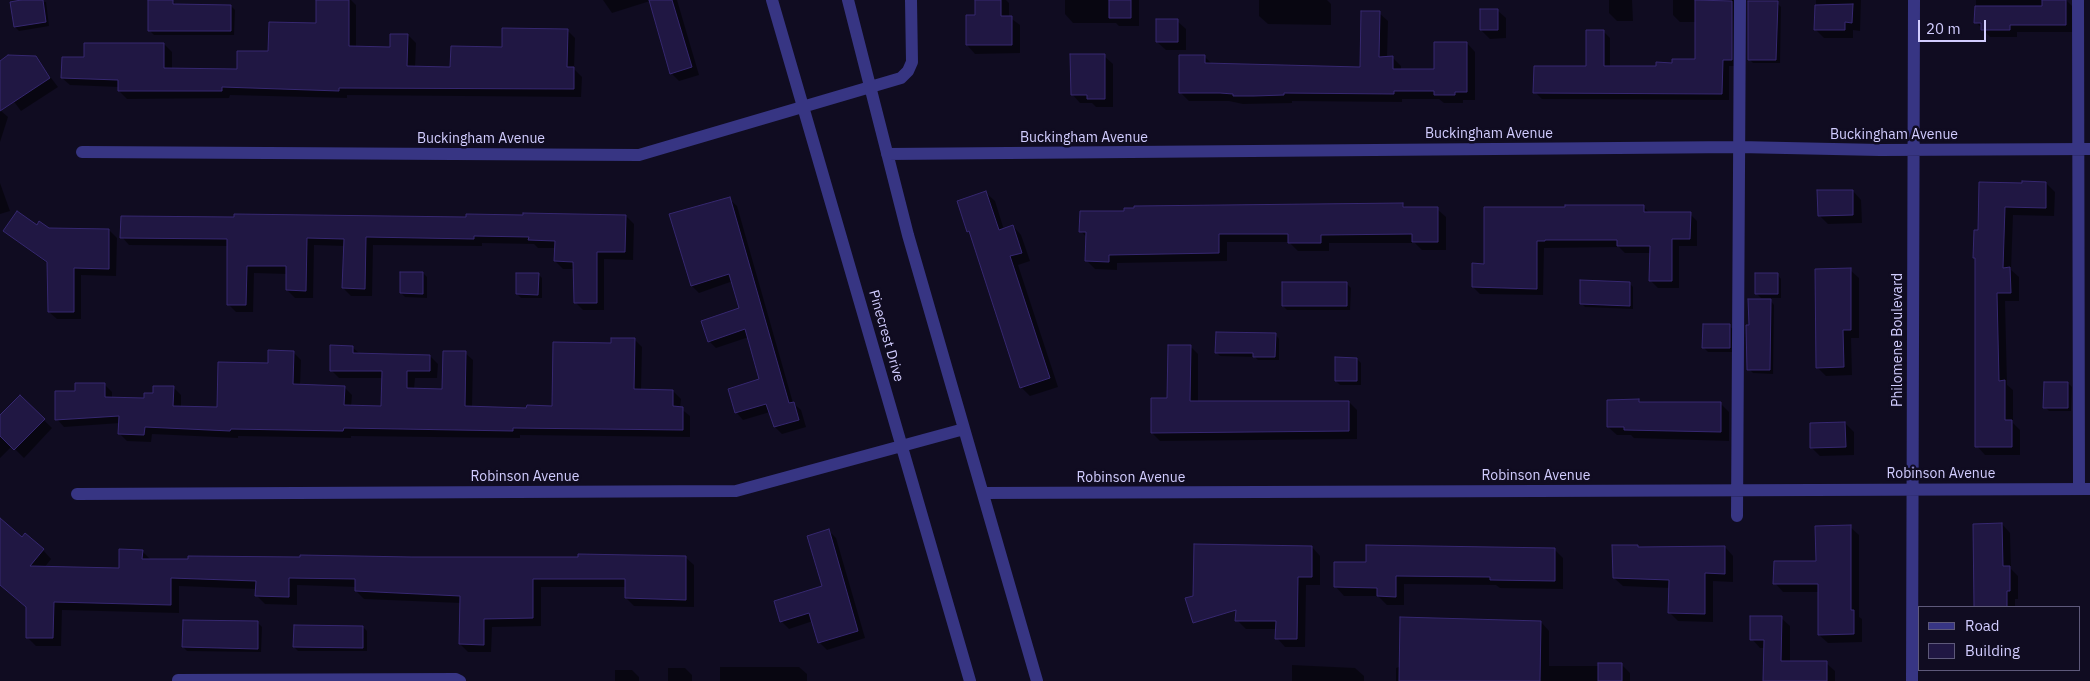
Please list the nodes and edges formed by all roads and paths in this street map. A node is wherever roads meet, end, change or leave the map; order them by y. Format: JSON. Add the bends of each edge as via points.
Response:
{"nodes":[{"id":1,"x":772,"y":0,"type":"edge"},
{"id":2,"x":848,"y":0,"type":"edge"},
{"id":3,"x":911,"y":0,"type":"edge"},
{"id":4,"x":1740,"y":0,"type":"edge"},
{"id":5,"x":1914,"y":0,"type":"edge"},
{"id":6,"x":2078,"y":0,"type":"edge"},
{"id":7,"x":871,"y":88,"type":"junction"},
{"id":8,"x":804,"y":108,"type":"junction"},
{"id":9,"x":1739,"y":147,"type":"junction"},
{"id":10,"x":2076,"y":149,"type":"junction"},
{"id":11,"x":2090,"y":149,"type":"edge"},
{"id":12,"x":1914,"y":150,"type":"junction"},
{"id":13,"x":82,"y":152,"type":"dead end"},
{"id":14,"x":888,"y":154,"type":"junction"},
{"id":15,"x":964,"y":429,"type":"junction"},
{"id":16,"x":902,"y":447,"type":"junction"},
{"id":17,"x":1912,"y":489,"type":"junction"},
{"id":18,"x":2084,"y":489,"type":"edge"},
{"id":19,"x":1737,"y":490,"type":"junction"},
{"id":20,"x":983,"y":493,"type":"junction"},
{"id":21,"x":77,"y":494,"type":"dead end"},
{"id":22,"x":1737,"y":516,"type":"dead end"},
{"id":23,"x":178,"y":680,"type":"edge"},
{"id":24,"x":460,"y":681,"type":"edge"},
{"id":25,"x":970,"y":681,"type":"edge"},
{"id":26,"x":1037,"y":681,"type":"edge"},
{"id":27,"x":1912,"y":681,"type":"edge"}],
"edges":[{"from":1,"to":8,"type":"street","name":"Pinecrest Drive"},
{"from":2,"to":7,"type":"street"},
{"from":3,"to":7,"type":"street","name":"Buckingham Avenue","via":[[912,62],[908,71],[901,78]]},
{"from":4,"to":9,"type":"street"},
{"from":5,"to":12,"type":"street","name":"Philomene Boulevard"},
{"from":6,"to":10,"type":"street"},
{"from":7,"to":8,"type":"street","name":"Buckingham Avenue"},
{"from":7,"to":14,"type":"street"},
{"from":8,"to":13,"type":"street","name":"Buckingham Avenue","via":[[639,155]]},
{"from":8,"to":16,"type":"street","name":"Pinecrest Drive"},
{"from":9,"to":12,"type":"street","name":"Buckingham Avenue"},
{"from":9,"to":14,"type":"street","name":"Buckingham Avenue"},
{"from":9,"to":19,"type":"street"},
{"from":10,"to":11,"type":"street","name":"Buckingham Avenue"},
{"from":10,"to":12,"type":"street","name":"Buckingham Avenue"},
{"from":10,"to":18,"type":"street"},
{"from":12,"to":17,"type":"street","name":"Philomene Boulevard"},
{"from":14,"to":15,"type":"street"},
{"from":15,"to":16,"type":"street","name":"Robinson Avenue"},
{"from":15,"to":20,"type":"street"},
{"from":16,"to":21,"type":"street","name":"Robinson Avenue","via":[[736,491]]},
{"from":16,"to":25,"type":"street","name":"Pinecrest Drive"},
{"from":17,"to":18,"type":"street","name":"Robinson Avenue"},
{"from":17,"to":19,"type":"street","name":"Robinson Avenue"},
{"from":17,"to":27,"type":"street","name":"Philomene Boulevard"},
{"from":19,"to":20,"type":"street","name":"Robinson Avenue"},
{"from":19,"to":22,"type":"street"},
{"from":20,"to":26,"type":"street"},
{"from":23,"to":24,"type":"street"}]}
